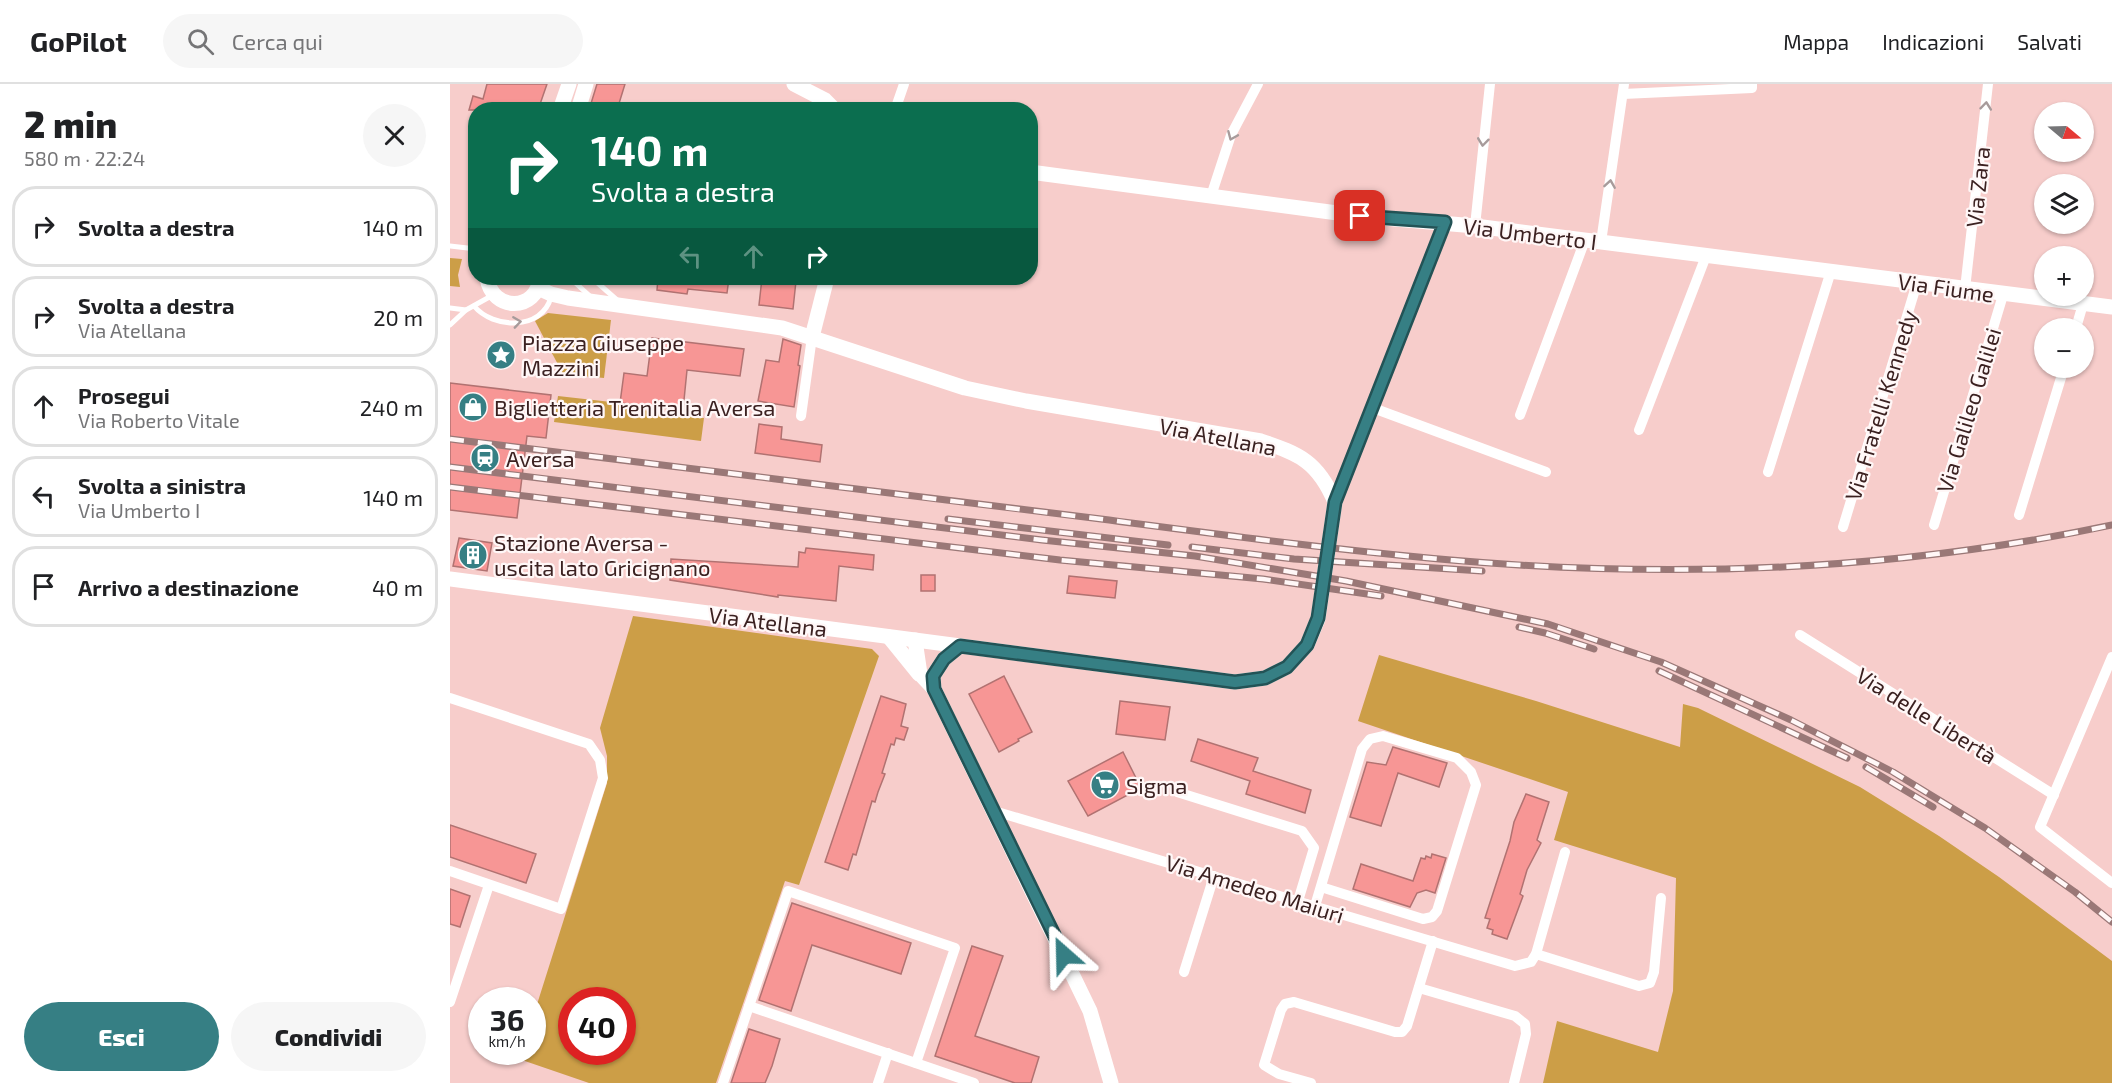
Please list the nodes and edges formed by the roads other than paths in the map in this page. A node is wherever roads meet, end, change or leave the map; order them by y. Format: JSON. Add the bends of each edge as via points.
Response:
{"nodes":[{"id":1,"x":569,"y":84,"type":"edge"},
{"id":2,"x":586,"y":84,"type":"edge"},
{"id":3,"x":794,"y":84,"type":"edge"},
{"id":4,"x":904,"y":84,"type":"edge"},
{"id":5,"x":1258,"y":84,"type":"edge"},
{"id":6,"x":1490,"y":84,"type":"edge"},
{"id":7,"x":1752,"y":84,"type":"edge"},
{"id":8,"x":1988,"y":84,"type":"edge"},
{"id":9,"x":1623,"y":89,"type":"edge"},
{"id":10,"x":563,"y":102,"type":"edge"},
{"id":11,"x":580,"y":102,"type":"edge"},
{"id":12,"x":827,"y":102,"type":"edge"},
{"id":13,"x":898,"y":102,"type":"edge"},
{"id":14,"x":1038,"y":173,"type":"edge"},
{"id":15,"x":1211,"y":196,"type":"junction"},
{"id":16,"x":1445,"y":222,"type":"junction"},
{"id":17,"x":1475,"y":226,"type":"junction"},
{"id":18,"x":1585,"y":240,"type":"junction"},
{"id":19,"x":1601,"y":242,"type":"junction"},
{"id":20,"x":450,"y":246,"type":"edge"},
{"id":21,"x":468,"y":248,"type":"edge"},
{"id":22,"x":1706,"y":256,"type":"junction"},
{"id":23,"x":1780,"y":265,"type":"joint"},
{"id":24,"x":1831,"y":271,"type":"junction"},
{"id":25,"x":1917,"y":283,"type":"junction"},
{"id":26,"x":488,"y":285,"type":"edge"},
{"id":27,"x":578,"y":285,"type":"edge"},
{"id":28,"x":600,"y":285,"type":"edge"},
{"id":29,"x":825,"y":285,"type":"edge"},
{"id":30,"x":543,"y":286,"type":"edge"},
{"id":31,"x":1965,"y":289,"type":"junction"},
{"id":32,"x":493,"y":295,"type":"junction"},
{"id":33,"x":2003,"y":295,"type":"junction"},
{"id":34,"x":2034,"y":298,"type":"edge"},
{"id":35,"x":598,"y":303,"type":"junction"},
{"id":36,"x":623,"y":305,"type":"junction"},
{"id":37,"x":2094,"y":305,"type":"edge"},
{"id":38,"x":474,"y":306,"type":"junction"},
{"id":39,"x":2112,"y":307,"type":"edge"},
{"id":40,"x":450,"y":308,"type":"edge"},
{"id":41,"x":466,"y":310,"type":"junction"},
{"id":42,"x":450,"y":325,"type":"edge"},
{"id":43,"x":812,"y":337,"type":"junction"},
{"id":44,"x":2061,"y":378,"type":"edge"},
{"id":45,"x":1373,"y":408,"type":"junction"},
{"id":46,"x":1520,"y":415,"type":"dead end"},
{"id":47,"x":801,"y":416,"type":"dead end"},
{"id":48,"x":1639,"y":430,"type":"dead end"},
{"id":49,"x":1546,"y":472,"type":"dead end"},
{"id":50,"x":1768,"y":472,"type":"dead end"},
{"id":51,"x":1335,"y":502,"type":"junction"},
{"id":52,"x":2019,"y":515,"type":"dead end"},
{"id":53,"x":1934,"y":525,"type":"dead end"},
{"id":54,"x":1843,"y":527,"type":"dead end"},
{"id":55,"x":450,"y":579,"type":"edge"},
{"id":56,"x":1800,"y":635,"type":"dead end"},
{"id":57,"x":889,"y":637,"type":"junction"},
{"id":58,"x":915,"y":640,"type":"junction"},
{"id":59,"x":934,"y":642,"type":"junction"},
{"id":60,"x":960,"y":646,"type":"junction"},
{"id":61,"x":2112,"y":657,"type":"edge"},
{"id":62,"x":929,"y":680,"type":"junction"},
{"id":63,"x":450,"y":698,"type":"edge"},
{"id":64,"x":1177,"y":792,"type":"dead end"},
{"id":65,"x":2054,"y":795,"type":"junction"},
{"id":66,"x":994,"y":811,"type":"junction"},
{"id":67,"x":1565,"y":852,"type":"dead end"},
{"id":68,"x":450,"y":871,"type":"edge"},
{"id":69,"x":1214,"y":876,"type":"junction"},
{"id":70,"x":2112,"y":883,"type":"edge"},
{"id":71,"x":489,"y":885,"type":"junction"},
{"id":72,"x":1321,"y":887,"type":"junction"},
{"id":73,"x":1661,"y":898,"type":"dead end"},
{"id":74,"x":1298,"y":901,"type":"junction"},
{"id":75,"x":1315,"y":906,"type":"junction"},
{"id":76,"x":1432,"y":941,"type":"junction"},
{"id":77,"x":1536,"y":954,"type":"junction"},
{"id":78,"x":1184,"y":972,"type":"dead end"},
{"id":79,"x":1419,"y":988,"type":"junction"},
{"id":80,"x":450,"y":1002,"type":"edge"},
{"id":81,"x":749,"y":1006,"type":"junction"},
{"id":82,"x":888,"y":1053,"type":"junction"},
{"id":83,"x":916,"y":1063,"type":"junction"},
{"id":84,"x":723,"y":1083,"type":"edge"},
{"id":85,"x":878,"y":1083,"type":"edge"},
{"id":86,"x":974,"y":1083,"type":"edge"},
{"id":87,"x":1111,"y":1083,"type":"edge"},
{"id":88,"x":1311,"y":1083,"type":"edge"},
{"id":89,"x":1514,"y":1083,"type":"edge"}],
"edges":[{"from":1,"to":10,"type":"main road"},
{"from":2,"to":11,"type":"main road"},
{"from":3,"to":12,"type":"main road"},
{"from":4,"to":13,"type":"street"},
{"from":5,"to":15,"type":"street","one_way":true,"via":[[1231,135]]},
{"from":6,"to":17,"type":"street","one_way":true},
{"from":7,"to":9,"type":"street","via":[[1752,88]]},
{"from":31,"to":8,"type":"street","name":"Via Zara","one_way":true},
{"from":19,"to":9,"type":"street","one_way":true},
{"from":14,"to":15,"type":"main road","name":"Via Umberto I"},
{"from":15,"to":16,"type":"main road","name":"Via Umberto I","via":[[1360,216]]},
{"from":16,"to":17,"type":"main road","name":"Via Umberto I"},
{"from":16,"to":45,"type":"street"},
{"from":17,"to":18,"type":"main road","name":"Via Umberto I"},
{"from":18,"to":19,"type":"main road","name":"Via Umberto I"},
{"from":18,"to":46,"type":"street"},
{"from":19,"to":22,"type":"main road","name":"Via Umberto I"},
{"from":20,"to":21,"type":"lane"},
{"from":22,"to":23,"type":"main road","name":"Via Umberto I"},
{"from":22,"to":48,"type":"street"},
{"from":23,"to":24,"type":"main road","name":"Via Fiume"},
{"from":24,"to":25,"type":"main road","name":"Via Fiume"},
{"from":24,"to":50,"type":"street"},
{"from":25,"to":31,"type":"main road","name":"Via Fiume"},
{"from":25,"to":54,"type":"street","name":"Via Fratelli Kennedy"},
{"from":26,"to":32,"type":"main road"},
{"from":27,"to":35,"type":"lane"},
{"from":28,"to":36,"type":"lane"},
{"from":29,"to":43,"type":"main road"},
{"from":30,"to":32,"type":"main road","via":[[517,304],[508,304]]},
{"from":30,"to":35,"type":"main road","name":"Via Atellana"},
{"from":38,"to":30,"type":"lane","one_way":true,"via":[[494,320],[509,324],[525,322],[545,310]]},
{"from":31,"to":33,"type":"main road","name":"Via Fiume"},
{"from":32,"to":38,"type":"lane"},
{"from":33,"to":34,"type":"main road","name":"Via Fiume"},
{"from":33,"to":53,"type":"street","name":"Via Galileo Galilei"},
{"from":35,"to":36,"type":"main road","name":"Via Atellana"},
{"from":36,"to":43,"type":"main road","name":"Via Atellana","via":[[782,328]]},
{"from":37,"to":39,"type":"main road","name":"Via Fiume"},
{"from":38,"to":41,"type":"lane"},
{"from":40,"to":41,"type":"lane"},
{"from":41,"to":42,"type":"lane"},
{"from":43,"to":47,"type":"street"},
{"from":43,"to":51,"type":"main road","name":"Via Atellana","via":[[964,388],[1261,441],[1293,452],[1317,469]]},
{"from":44,"to":52,"type":"street"},
{"from":45,"to":49,"type":"street"},
{"from":45,"to":51,"type":"street"},
{"from":51,"to":60,"type":"main road","name":"Via Atellana","via":[[1318,618],[1307,645],[1287,667],[1265,678],[1235,682]]},
{"from":55,"to":57,"type":"main road","name":"Via Atellana"},
{"from":56,"to":65,"type":"street","name":"Via delle Libertà"},
{"from":57,"to":58,"type":"main road","name":"Via Atellana"},
{"from":57,"to":62,"type":"main road"},
{"from":58,"to":59,"type":"main road","name":"Via Atellana"},
{"from":58,"to":62,"type":"main road"},
{"from":59,"to":60,"type":"main road","name":"Via Atellana"},
{"from":59,"to":62,"type":"main road"},
{"from":60,"to":62,"type":"main road","via":[[944,659]]},
{"from":61,"to":65,"type":"street"},
{"from":62,"to":66,"type":"main road"},
{"from":63,"to":71,"type":"street","via":[[590,744],[600,760],[603,778],[561,909]]},
{"from":64,"to":74,"type":"street","via":[[1302,831],[1314,848]]},
{"from":65,"to":70,"type":"street","via":[[2040,827]]},
{"from":66,"to":69,"type":"street","name":"Via Amedeo Maiuri"},
{"from":66,"to":87,"type":"main road","via":[[1090,1011]]},
{"from":67,"to":77,"type":"street"},
{"from":68,"to":71,"type":"street"},
{"from":69,"to":74,"type":"street","name":"Via Amedeo Maiuri"},
{"from":69,"to":78,"type":"street"},
{"from":71,"to":80,"type":"street"},
{"from":72,"to":72,"type":"street","via":[[1423,919],[1432,917],[1476,785],[1471,772],[1457,758],[1383,736],[1370,739],[1362,749]]},
{"from":72,"to":75,"type":"street"},
{"from":73,"to":77,"type":"street","via":[[1650,983],[1639,986]]},
{"from":74,"to":75,"type":"street","name":"Via Amedeo Maiuri"},
{"from":75,"to":76,"type":"street","name":"Via Amedeo Maiuri"},
{"from":76,"to":77,"type":"street","name":"Via Amedeo Maiuri","via":[[1515,966],[1531,962]]},
{"from":76,"to":79,"type":"street"},
{"from":79,"to":88,"type":"street","via":[[1402,1032],[1294,1002],[1285,1004],[1264,1065],[1279,1074]]},
{"from":79,"to":89,"type":"street","via":[[1515,1016],[1526,1024]]},
{"from":81,"to":82,"type":"street"},
{"from":81,"to":83,"type":"street","via":[[788,891],[799,894],[955,948]]},
{"from":81,"to":84,"type":"street"},
{"from":82,"to":83,"type":"street"},
{"from":82,"to":85,"type":"street"},
{"from":83,"to":86,"type":"street"}]}
